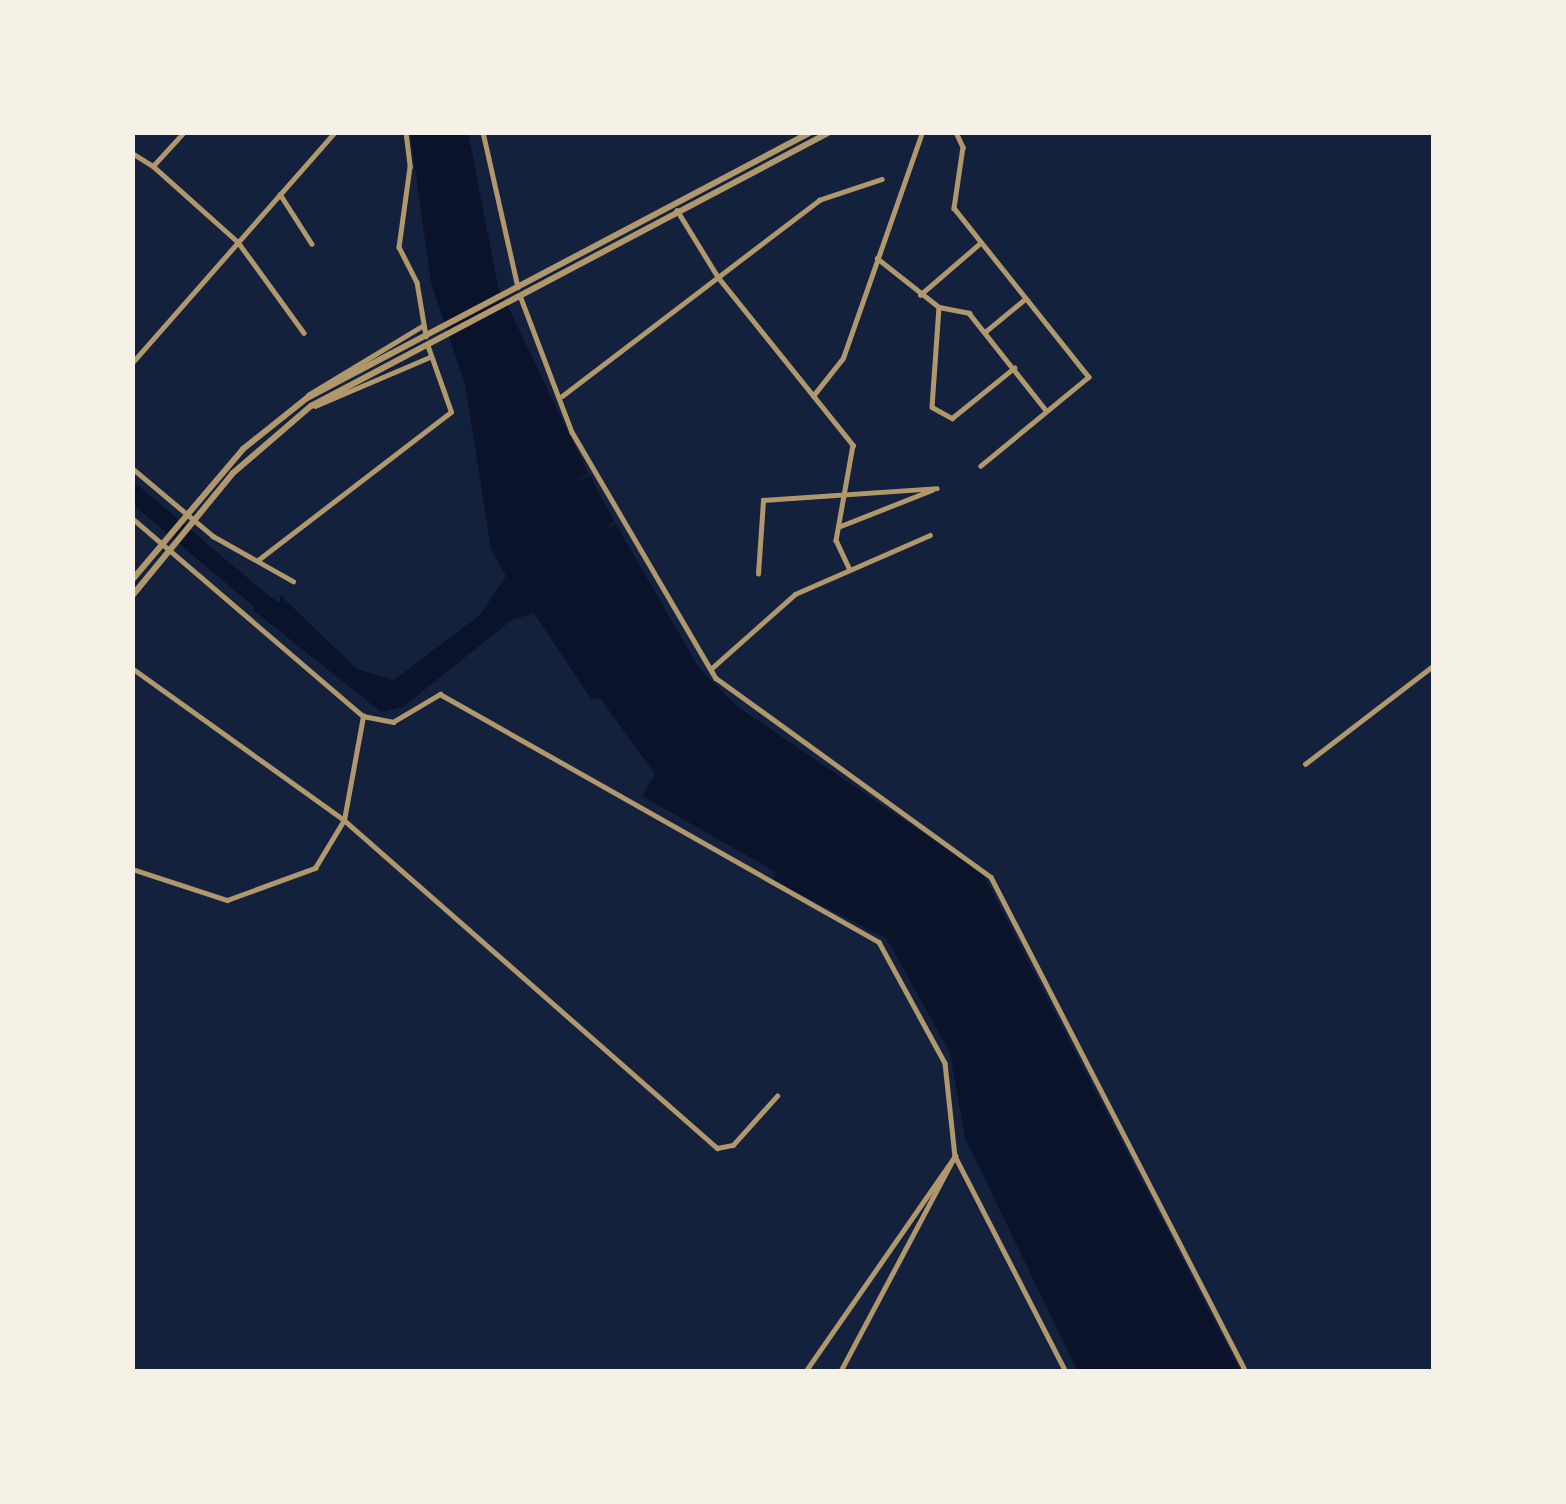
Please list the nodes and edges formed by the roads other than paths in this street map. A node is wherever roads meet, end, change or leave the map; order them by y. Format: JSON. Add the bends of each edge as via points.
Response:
{"nodes":[{"id":1,"x":184,"y":132,"type":"edge"},
{"id":2,"x":335,"y":132,"type":"edge"},
{"id":3,"x":406,"y":132,"type":"edge"},
{"id":4,"x":483,"y":132,"type":"edge"},
{"id":5,"x":811,"y":132,"type":"edge"},
{"id":6,"x":830,"y":132,"type":"edge"},
{"id":7,"x":922,"y":132,"type":"edge"},
{"id":8,"x":956,"y":132,"type":"edge"},
{"id":9,"x":132,"y":153,"type":"edge"},
{"id":10,"x":154,"y":166,"type":"junction"},
{"id":11,"x":881,"y":179,"type":"dead end"},
{"id":12,"x":280,"y":194,"type":"junction"},
{"id":13,"x":676,"y":208,"type":"junction"},
{"id":14,"x":238,"y":242,"type":"junction"},
{"id":15,"x":312,"y":244,"type":"dead end"},
{"id":16,"x":979,"y":244,"type":"junction"},
{"id":17,"x":877,"y":258,"type":"junction"},
{"id":18,"x":718,"y":277,"type":"junction"},
{"id":19,"x":920,"y":295,"type":"junction"},
{"id":20,"x":1025,"y":299,"type":"junction"},
{"id":21,"x":939,"y":307,"type":"junction"},
{"id":22,"x":424,"y":325,"type":"junction"},
{"id":23,"x":985,"y":332,"type":"junction"},
{"id":24,"x":304,"y":333,"type":"dead end"},
{"id":25,"x":430,"y":357,"type":"junction"},
{"id":26,"x":132,"y":363,"type":"edge"},
{"id":27,"x":1014,"y":368,"type":"junction"},
{"id":28,"x":562,"y":396,"type":"junction"},
{"id":29,"x":813,"y":396,"type":"junction"},
{"id":30,"x":309,"y":402,"type":"junction"},
{"id":31,"x":1048,"y":411,"type":"junction"},
{"id":32,"x":981,"y":466,"type":"dead end"},
{"id":33,"x":132,"y":468,"type":"edge"},
{"id":34,"x":842,"y":494,"type":"junction"},
{"id":35,"x":132,"y":518,"type":"edge"},
{"id":36,"x":189,"y":518,"type":"junction"},
{"id":37,"x":838,"y":526,"type":"junction"},
{"id":38,"x":930,"y":535,"type":"dead end"},
{"id":39,"x":165,"y":547,"type":"junction"},
{"id":40,"x":257,"y":560,"type":"junction"},
{"id":41,"x":849,"y":568,"type":"junction"},
{"id":42,"x":758,"y":574,"type":"dead end"},
{"id":43,"x":132,"y":580,"type":"edge"},
{"id":44,"x":293,"y":580,"type":"dead end"},
{"id":45,"x":132,"y":596,"type":"edge"},
{"id":46,"x":1434,"y":665,"type":"edge"},
{"id":47,"x":132,"y":668,"type":"edge"},
{"id":48,"x":711,"y":670,"type":"junction"},
{"id":49,"x":363,"y":716,"type":"junction"},
{"id":50,"x":1305,"y":764,"type":"dead end"},
{"id":51,"x":344,"y":820,"type":"junction"},
{"id":52,"x":132,"y":868,"type":"edge"},
{"id":53,"x":777,"y":1096,"type":"dead end"},
{"id":54,"x":955,"y":1156,"type":"junction"},
{"id":55,"x":805,"y":1372,"type":"edge"},
{"id":56,"x":840,"y":1372,"type":"edge"},
{"id":57,"x":1066,"y":1372,"type":"edge"},
{"id":58,"x":1246,"y":1372,"type":"edge"}],
"edges":[{"from":1,"to":10,"type":"street"},
{"from":2,"to":12,"type":"street"},
{"from":3,"to":22,"type":"street","via":[[410,167],[399,248],[417,282]]},
{"from":4,"to":28,"type":"street","via":[[504,244]]},
{"from":5,"to":13,"type":"street"},
{"from":6,"to":13,"type":"street"},
{"from":7,"to":17,"type":"street"},
{"from":8,"to":16,"type":"street","via":[[963,147],[954,208]]},
{"from":9,"to":10,"type":"street"},
{"from":10,"to":14,"type":"street"},
{"from":11,"to":18,"type":"street","via":[[853,193],[835,190]]},
{"from":12,"to":14,"type":"street"},
{"from":12,"to":15,"type":"street"},
{"from":13,"to":18,"type":"street"},
{"from":13,"to":30,"type":"street"},
{"from":14,"to":24,"type":"street"},
{"from":14,"to":26,"type":"street"},
{"from":16,"to":19,"type":"street"},
{"from":16,"to":20,"type":"street"},
{"from":17,"to":19,"type":"street"},
{"from":17,"to":29,"type":"street","via":[[843,358]]},
{"from":18,"to":28,"type":"street"},
{"from":18,"to":29,"type":"street"},
{"from":19,"to":21,"type":"street"},
{"from":20,"to":23,"type":"street"},
{"from":20,"to":31,"type":"street","via":[[1089,377]]},
{"from":21,"to":23,"type":"street","via":[[969,313]]},
{"from":21,"to":27,"type":"street","via":[[932,407],[952,418]]},
{"from":22,"to":25,"type":"street"},
{"from":22,"to":30,"type":"street","via":[[312,386]]},
{"from":23,"to":27,"type":"street"},
{"from":25,"to":30,"type":"street","via":[[325,408]]},
{"from":25,"to":40,"type":"street","via":[[439,362],[451,412]]},
{"from":27,"to":31,"type":"street"},
{"from":28,"to":48,"type":"street","via":[[572,432]]},
{"from":29,"to":34,"type":"street","via":[[854,445]]},
{"from":30,"to":36,"type":"street","via":[[243,449]]},
{"from":31,"to":32,"type":"street"},
{"from":33,"to":36,"type":"street"},
{"from":34,"to":37,"type":"street"},
{"from":34,"to":37,"type":"street","via":[[938,488]]},
{"from":34,"to":42,"type":"street","via":[[763,500]]},
{"from":35,"to":39,"type":"street"},
{"from":36,"to":39,"type":"street"},
{"from":36,"to":40,"type":"street"},
{"from":37,"to":41,"type":"street"},
{"from":38,"to":41,"type":"street"},
{"from":39,"to":43,"type":"street"},
{"from":39,"to":45,"type":"street"},
{"from":39,"to":49,"type":"street"},
{"from":40,"to":44,"type":"street"},
{"from":41,"to":48,"type":"street","via":[[769,614]]},
{"from":46,"to":50,"type":"street"},
{"from":47,"to":51,"type":"street"},
{"from":48,"to":58,"type":"street","via":[[991,877]]},
{"from":49,"to":51,"type":"street"},
{"from":49,"to":54,"type":"street","via":[[393,722],[440,694],[879,942],[945,1063]]},
{"from":51,"to":52,"type":"street","via":[[315,868],[248,896],[203,897]]},
{"from":51,"to":53,"type":"street","via":[[717,1148],[733,1145]]},
{"from":54,"to":55,"type":"street"},
{"from":54,"to":56,"type":"street"},
{"from":54,"to":57,"type":"street"}]}
